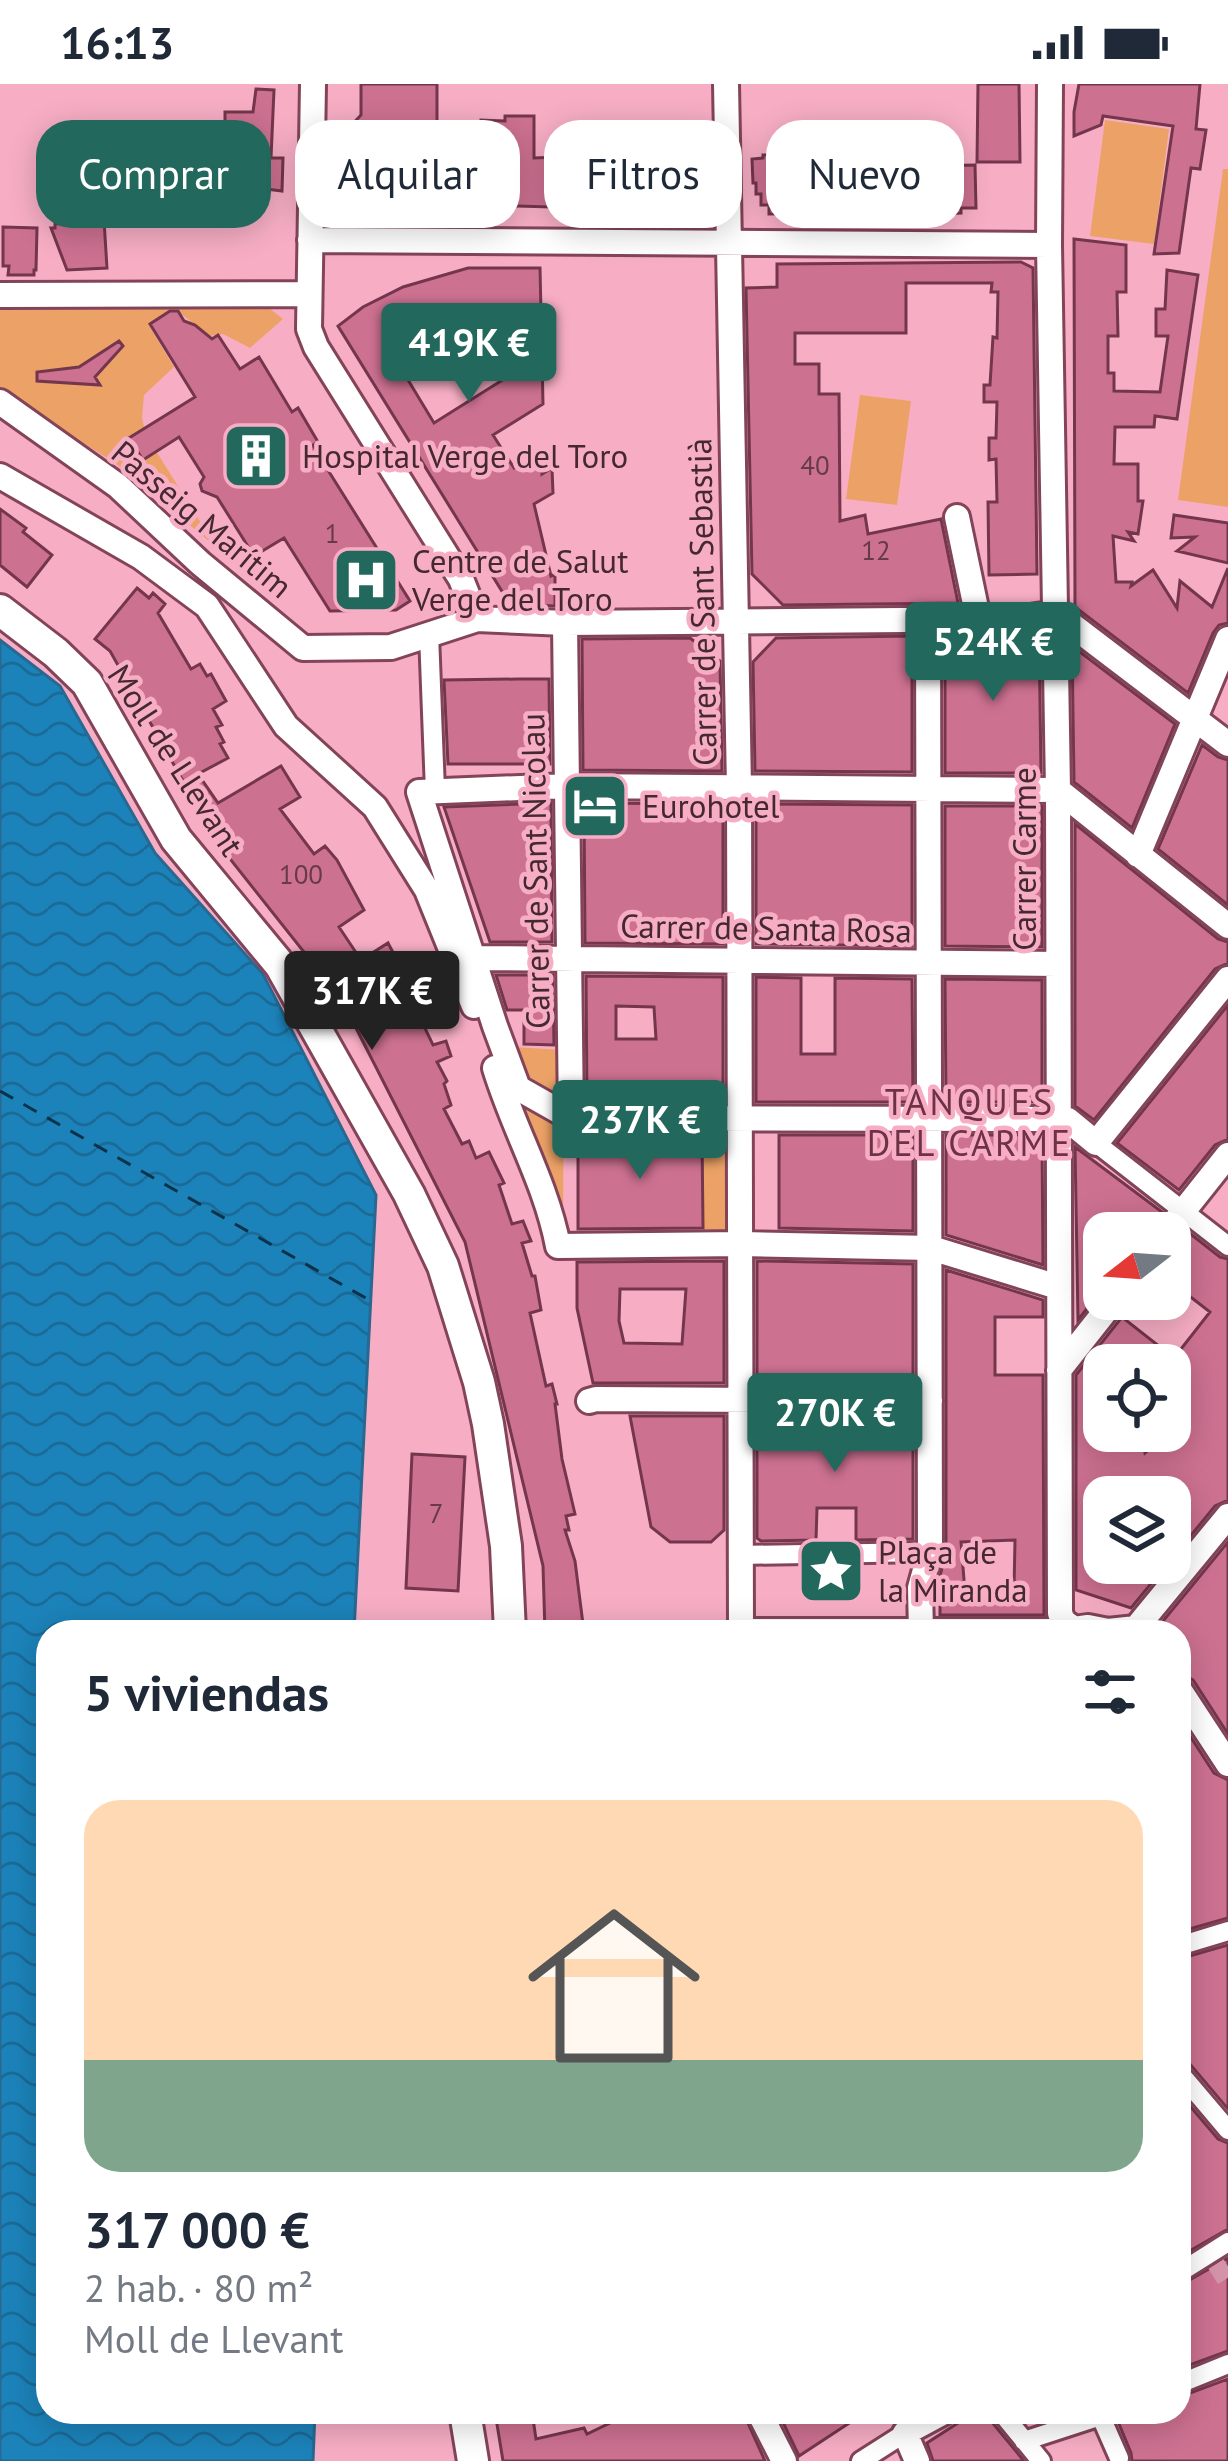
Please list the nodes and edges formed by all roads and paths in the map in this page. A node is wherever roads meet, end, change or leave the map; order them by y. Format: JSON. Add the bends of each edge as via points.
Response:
{"nodes":[{"id":1,"x":313,"y":84,"type":"edge"},
{"id":2,"x":726,"y":84,"type":"edge"},
{"id":3,"x":1051,"y":84,"type":"edge"},
{"id":4,"x":310,"y":240,"type":"junction"},
{"id":5,"x":728,"y":242,"type":"junction"},
{"id":6,"x":1049,"y":245,"type":"junction"},
{"id":7,"x":309,"y":294,"type":"junction"},
{"id":8,"x":0,"y":295,"type":"edge"},
{"id":9,"x":0,"y":402,"type":"edge"},
{"id":10,"x":0,"y":476,"type":"edge"},
{"id":11,"x":957,"y":518,"type":"dead end"},
{"id":12,"x":0,"y":610,"type":"edge"},
{"id":13,"x":1056,"y":614,"type":"junction"},
{"id":14,"x":978,"y":618,"type":"junction"},
{"id":15,"x":477,"y":619,"type":"junction"},
{"id":16,"x":928,"y":619,"type":"junction"},
{"id":17,"x":736,"y":621,"type":"junction"},
{"id":18,"x":565,"y":622,"type":"junction"},
{"id":19,"x":429,"y":634,"type":"junction"},
{"id":20,"x":1228,"y":639,"type":"edge"},
{"id":21,"x":1196,"y":720,"type":"junction"},
{"id":22,"x":1228,"y":744,"type":"edge"},
{"id":23,"x":568,"y":786,"type":"junction"},
{"id":24,"x":739,"y":788,"type":"junction"},
{"id":25,"x":928,"y":790,"type":"junction"},
{"id":26,"x":1058,"y":790,"type":"junction"},
{"id":27,"x":426,"y":791,"type":"junction"},
{"id":28,"x":1138,"y":855,"type":"junction"},
{"id":29,"x":1228,"y":926,"type":"edge"},
{"id":30,"x":474,"y":958,"type":"junction"},
{"id":31,"x":568,"y":958,"type":"junction"},
{"id":32,"x":739,"y":961,"type":"junction"},
{"id":33,"x":929,"y":962,"type":"junction"},
{"id":34,"x":1057,"y":964,"type":"junction"},
{"id":35,"x":1228,"y":979,"type":"edge"},
{"id":36,"x":572,"y":1118,"type":"junction"},
{"id":37,"x":1058,"y":1118,"type":"junction"},
{"id":38,"x":740,"y":1119,"type":"junction"},
{"id":39,"x":930,"y":1120,"type":"junction"},
{"id":40,"x":1096,"y":1143,"type":"junction"},
{"id":41,"x":1228,"y":1155,"type":"edge"},
{"id":42,"x":1184,"y":1210,"type":"junction"},
{"id":43,"x":742,"y":1244,"type":"junction"},
{"id":44,"x":1228,"y":1246,"type":"edge"},
{"id":45,"x":931,"y":1248,"type":"junction"},
{"id":46,"x":1058,"y":1287,"type":"junction"},
{"id":47,"x":1097,"y":1320,"type":"edge"},
{"id":48,"x":1058,"y":1370,"type":"junction"},
{"id":49,"x":741,"y":1400,"type":"junction"},
{"id":50,"x":589,"y":1401,"type":"dead end"},
{"id":51,"x":930,"y":1401,"type":"junction"},
{"id":52,"x":1228,"y":1516,"type":"edge"},
{"id":53,"x":740,"y":1550,"type":"junction"},
{"id":54,"x":930,"y":1552,"type":"junction"},
{"id":55,"x":509,"y":1620,"type":"edge"},
{"id":56,"x":741,"y":1620,"type":"edge"},
{"id":57,"x":921,"y":1620,"type":"edge"},
{"id":58,"x":1063,"y":1620,"type":"edge"},
{"id":59,"x":1145,"y":1620,"type":"edge"},
{"id":60,"x":1191,"y":1707,"type":"edge"},
{"id":61,"x":1228,"y":1764,"type":"edge"},
{"id":62,"x":1228,"y":1931,"type":"edge"},
{"id":63,"x":1191,"y":1942,"type":"edge"},
{"id":64,"x":1191,"y":2086,"type":"edge"},
{"id":65,"x":1228,"y":2130,"type":"edge"},
{"id":66,"x":1218,"y":2253,"type":"edge"},
{"id":67,"x":1191,"y":2267,"type":"edge"},
{"id":68,"x":1228,"y":2364,"type":"edge"},
{"id":69,"x":1191,"y":2379,"type":"edge"},
{"id":70,"x":467,"y":2424,"type":"edge"},
{"id":71,"x":764,"y":2424,"type":"edge"},
{"id":72,"x":922,"y":2424,"type":"edge"},
{"id":73,"x":1011,"y":2424,"type":"edge"},
{"id":74,"x":1076,"y":2424,"type":"edge"},
{"id":75,"x":1109,"y":2424,"type":"edge"},
{"id":76,"x":905,"y":2433,"type":"junction"},
{"id":77,"x":1024,"y":2441,"type":"junction"},
{"id":78,"x":1117,"y":2460,"type":"edge"},
{"id":79,"x":472,"y":2461,"type":"edge"},
{"id":80,"x":784,"y":2461,"type":"edge"},
{"id":81,"x":861,"y":2461,"type":"edge"},
{"id":82,"x":916,"y":2461,"type":"edge"},
{"id":83,"x":1041,"y":2461,"type":"edge"}],
"edges":[{"from":1,"to":4,"type":"street"},
{"from":2,"to":5,"type":"street","name":"Carrer de Sant Sebastià"},
{"from":3,"to":6,"type":"street","name":"Carrer Carme"},
{"from":4,"to":5,"type":"street"},
{"from":4,"to":7,"type":"street"},
{"from":5,"to":6,"type":"street"},
{"from":5,"to":17,"type":"street","name":"Carrer de Sant Sebastià"},
{"from":6,"to":13,"type":"street","name":"Carrer Carme"},
{"from":7,"to":8,"type":"street"},
{"from":7,"to":15,"type":"street","via":[[316,347],[461,579]]},
{"from":9,"to":19,"type":"street","name":"Passeig Marítim","via":[[118,486],[303,648],[391,647]]},
{"from":10,"to":43,"type":"street","via":[[141,556],[207,606],[286,726],[375,807],[427,890],[482,1025],[545,1195],[554,1251]]},
{"from":11,"to":14,"type":"street"},
{"from":12,"to":55,"type":"street","name":"Moll de Llevant","via":[[87,683],[176,839],[280,965],[409,1194],[443,1266],[479,1382]]},
{"from":13,"to":14,"type":"street","name":"Passeig Marítim"},
{"from":13,"to":21,"type":"street"},
{"from":13,"to":26,"type":"street","name":"Carrer Carme"},
{"from":14,"to":16,"type":"street","name":"Passeig Marítim"},
{"from":15,"to":18,"type":"street","name":"Passeig Marítim"},
{"from":15,"to":19,"type":"street","name":"Passeig Marítim"},
{"from":16,"to":17,"type":"street","name":"Passeig Marítim"},
{"from":16,"to":25,"type":"street"},
{"from":17,"to":18,"type":"street","name":"Passeig Marítim"},
{"from":17,"to":24,"type":"street","name":"Carrer de Sant Sebastià"},
{"from":18,"to":23,"type":"street","name":"Carrer de Sant Nicolau"},
{"from":19,"to":27,"type":"street"},
{"from":20,"to":21,"type":"street"},
{"from":21,"to":22,"type":"street"},
{"from":21,"to":28,"type":"street"},
{"from":23,"to":24,"type":"street"},
{"from":23,"to":27,"type":"street"},
{"from":23,"to":31,"type":"street","name":"Carrer de Sant Nicolau"},
{"from":24,"to":25,"type":"street"},
{"from":24,"to":32,"type":"street","name":"Carrer de Sant Sebastià"},
{"from":25,"to":26,"type":"street"},
{"from":25,"to":33,"type":"street"},
{"from":26,"to":28,"type":"street"},
{"from":26,"to":34,"type":"street","name":"Carrer Carme"},
{"from":27,"to":30,"type":"street"},
{"from":28,"to":29,"type":"street"},
{"from":30,"to":31,"type":"street","name":"Carrer de Santa Rosa"},
{"from":30,"to":36,"type":"street","via":[[518,1088]]},
{"from":31,"to":32,"type":"street","name":"Carrer de Santa Rosa"},
{"from":31,"to":36,"type":"street","name":"Carrer de Sant Nicolau"},
{"from":32,"to":33,"type":"street","name":"Carrer de Santa Rosa"},
{"from":32,"to":38,"type":"street","name":"Carrer de Sant Sebastià"},
{"from":33,"to":34,"type":"street","name":"Carrer de Santa Rosa"},
{"from":33,"to":39,"type":"street"},
{"from":34,"to":37,"type":"street","name":"Carrer Carme"},
{"from":35,"to":40,"type":"street"},
{"from":36,"to":38,"type":"street"},
{"from":37,"to":39,"type":"street"},
{"from":37,"to":40,"type":"street"},
{"from":37,"to":46,"type":"street","name":"Carrer Carme"},
{"from":38,"to":39,"type":"street"},
{"from":38,"to":43,"type":"street","name":"Carrer de Sant Sebastià"},
{"from":39,"to":45,"type":"street"},
{"from":40,"to":42,"type":"street"},
{"from":41,"to":42,"type":"street"},
{"from":42,"to":44,"type":"street"},
{"from":43,"to":45,"type":"street"},
{"from":43,"to":49,"type":"street"},
{"from":45,"to":46,"type":"street"},
{"from":45,"to":51,"type":"street"},
{"from":46,"to":48,"type":"street","name":"Carrer Carme"},
{"from":47,"to":48,"type":"street"},
{"from":48,"to":58,"type":"street","name":"Carrer Carme"},
{"from":49,"to":50,"type":"street"},
{"from":49,"to":51,"type":"street"},
{"from":49,"to":53,"type":"street"},
{"from":51,"to":54,"type":"street"},
{"from":52,"to":59,"type":"street"},
{"from":53,"to":54,"type":"street"},
{"from":53,"to":56,"type":"street"},
{"from":54,"to":57,"type":"street"},
{"from":60,"to":61,"type":"street"},
{"from":62,"to":63,"type":"street"},
{"from":64,"to":65,"type":"street"},
{"from":66,"to":67,"type":"street"},
{"from":68,"to":69,"type":"street"},
{"from":70,"to":79,"type":"street"},
{"from":71,"to":80,"type":"street"},
{"from":72,"to":76,"type":"street"},
{"from":73,"to":77,"type":"street"},
{"from":74,"to":77,"type":"street"},
{"from":75,"to":78,"type":"street"},
{"from":76,"to":81,"type":"street"},
{"from":76,"to":82,"type":"street"},
{"from":77,"to":83,"type":"street"}]}
